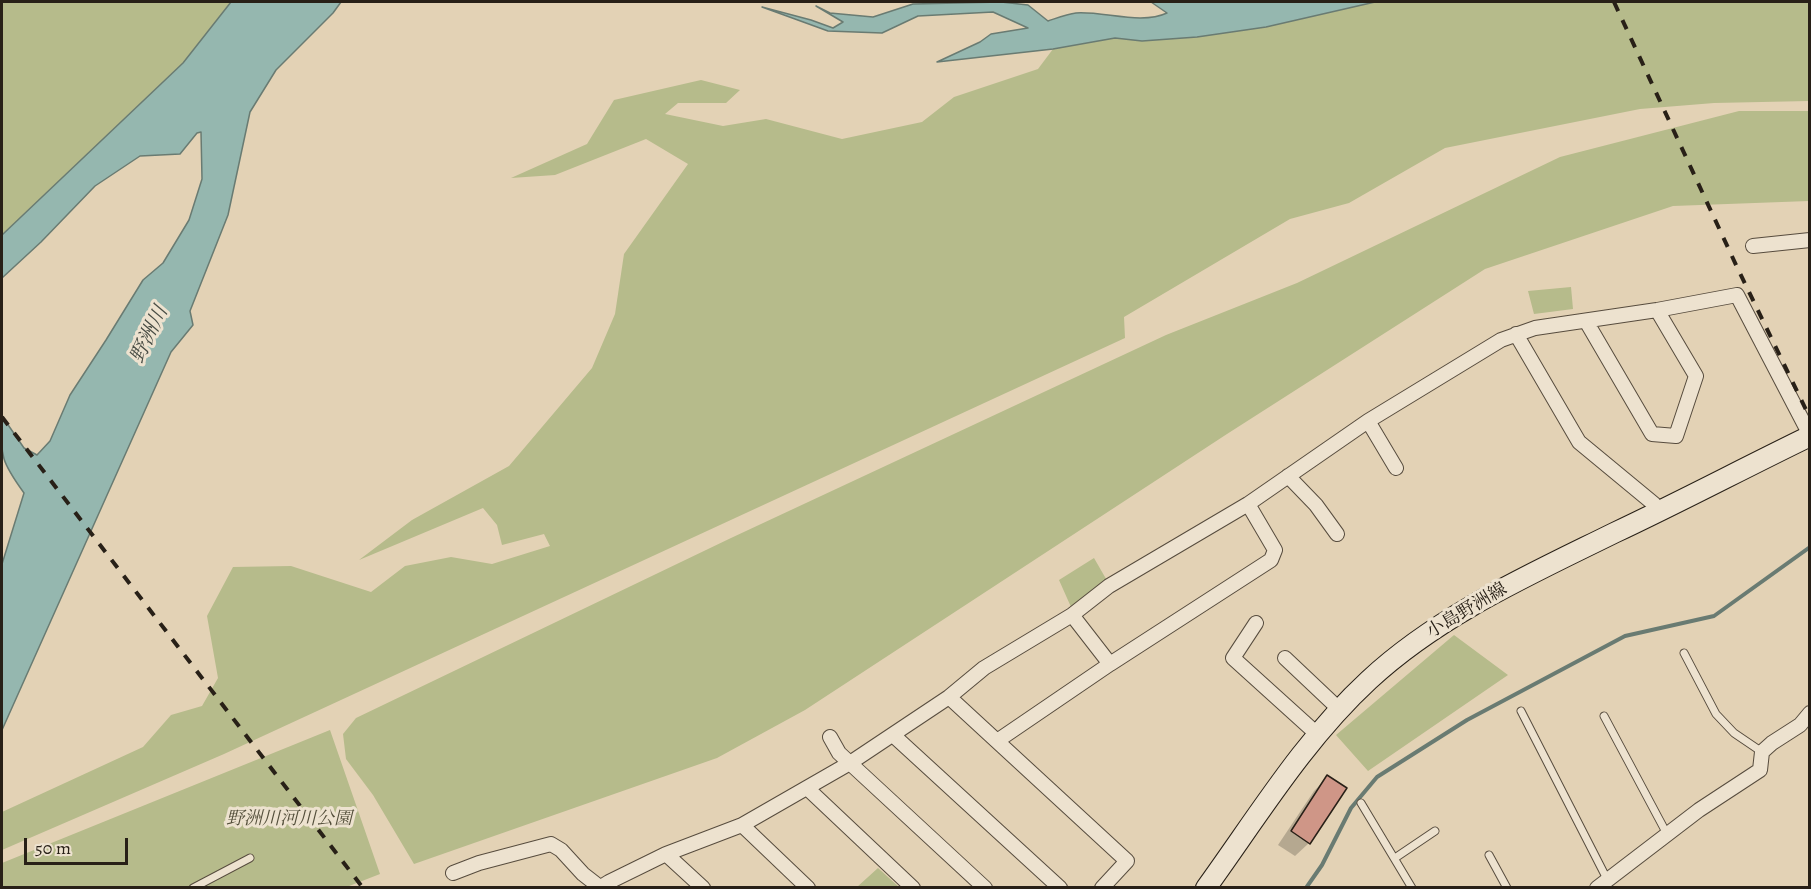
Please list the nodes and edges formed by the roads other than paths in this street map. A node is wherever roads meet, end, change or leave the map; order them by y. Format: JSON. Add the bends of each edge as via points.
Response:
{"nodes":[{"id":1,"x":1809,"y":240,"type":"edge"},
{"id":2,"x":1753,"y":246,"type":"dead end"},
{"id":3,"x":1657,"y":310,"type":"junction"},
{"id":4,"x":1586,"y":321,"type":"junction"},
{"id":5,"x":1516,"y":334,"type":"junction"},
{"id":6,"x":1368,"y":421,"type":"junction"},
{"id":7,"x":1809,"y":435,"type":"edge"},
{"id":8,"x":1396,"y":468,"type":"dead end"},
{"id":9,"x":1288,"y":476,"type":"junction"},
{"id":10,"x":1248,"y":504,"type":"junction"},
{"id":11,"x":1659,"y":512,"type":"junction"},
{"id":12,"x":1337,"y":534,"type":"dead end"},
{"id":13,"x":1072,"y":615,"type":"junction"},
{"id":14,"x":1256,"y":623,"type":"dead end"},
{"id":15,"x":1684,"y":653,"type":"dead end"},
{"id":16,"x":1285,"y":658,"type":"dead end"},
{"id":17,"x":1110,"y":664,"type":"junction"},
{"id":18,"x":949,"y":697,"type":"junction"},
{"id":19,"x":1340,"y":710,"type":"junction"},
{"id":20,"x":1521,"y":711,"type":"dead end"},
{"id":21,"x":1809,"y":713,"type":"edge"},
{"id":22,"x":1604,"y":716,"type":"dead end"},
{"id":23,"x":1317,"y":734,"type":"junction"},
{"id":24,"x":893,"y":735,"type":"junction"},
{"id":25,"x":830,"y":737,"type":"dead end"},
{"id":26,"x":997,"y":741,"type":"junction"},
{"id":27,"x":1762,"y":752,"type":"junction"},
{"id":28,"x":850,"y":763,"type":"junction"},
{"id":29,"x":807,"y":788,"type":"junction"},
{"id":30,"x":1361,"y":803,"type":"dead end"},
{"id":31,"x":742,"y":825,"type":"junction"},
{"id":32,"x":1435,"y":831,"type":"dead end"},
{"id":33,"x":1667,"y":834,"type":"junction"},
{"id":34,"x":666,"y":854,"type":"junction"},
{"id":35,"x":1489,"y":855,"type":"dead end"},
{"id":36,"x":250,"y":858,"type":"dead end"},
{"id":37,"x":1395,"y":858,"type":"junction"},
{"id":38,"x":453,"y":873,"type":"dead end"},
{"id":39,"x":1602,"y":883,"type":"edge"},
{"id":40,"x":601,"y":887,"type":"edge"},
{"id":41,"x":193,"y":888,"type":"edge"},
{"id":42,"x":703,"y":888,"type":"edge"},
{"id":43,"x":808,"y":888,"type":"edge"},
{"id":44,"x":913,"y":888,"type":"edge"},
{"id":45,"x":985,"y":888,"type":"edge"},
{"id":46,"x":1060,"y":888,"type":"edge"},
{"id":47,"x":1102,"y":888,"type":"edge"},
{"id":48,"x":1206,"y":888,"type":"edge"},
{"id":49,"x":1413,"y":888,"type":"edge"},
{"id":50,"x":1507,"y":888,"type":"edge"}],
"edges":[{"from":1,"to":2,"type":"street"},
{"from":3,"to":4,"type":"street"},
{"from":3,"to":4,"type":"street","via":[[1696,376],[1676,436],[1652,434]]},
{"from":3,"to":7,"type":"street","via":[[1737,294]]},
{"from":4,"to":5,"type":"street"},
{"from":5,"to":6,"type":"street"},
{"from":5,"to":11,"type":"street","via":[[1579,442]]},
{"from":6,"to":8,"type":"street"},
{"from":6,"to":9,"type":"street"},
{"from":7,"to":11,"type":"main road","name":"小島野洲線"},
{"from":9,"to":10,"type":"street"},
{"from":9,"to":12,"type":"street"},
{"from":10,"to":13,"type":"street","via":[[1109,586]]},
{"from":10,"to":17,"type":"street","via":[[1275,550],[1270,560]]},
{"from":11,"to":19,"type":"main road","name":"小島野洲線","via":[[1502,589],[1436,628],[1369,680]]},
{"from":13,"to":17,"type":"street"},
{"from":13,"to":18,"type":"street","via":[[984,668]]},
{"from":14,"to":23,"type":"street","via":[[1233,658]]},
{"from":15,"to":27,"type":"lane","via":[[1716,714],[1734,733]]},
{"from":16,"to":19,"type":"street"},
{"from":17,"to":26,"type":"street"},
{"from":18,"to":24,"type":"street"},
{"from":18,"to":26,"type":"street"},
{"from":19,"to":23,"type":"main road","name":"小島野洲線"},
{"from":20,"to":39,"type":"lane"},
{"from":21,"to":27,"type":"street","via":[[1800,725]]},
{"from":22,"to":33,"type":"lane"},
{"from":23,"to":48,"type":"main road","name":"小島野洲線"},
{"from":24,"to":28,"type":"street"},
{"from":24,"to":46,"type":"street"},
{"from":25,"to":28,"type":"street"},
{"from":26,"to":47,"type":"street","via":[[1127,861]]},
{"from":27,"to":33,"type":"street","via":[[1760,770]]},
{"from":28,"to":29,"type":"street"},
{"from":28,"to":45,"type":"street"},
{"from":29,"to":31,"type":"street"},
{"from":29,"to":44,"type":"street"},
{"from":30,"to":37,"type":"lane"},
{"from":31,"to":34,"type":"street"},
{"from":31,"to":43,"type":"street"},
{"from":32,"to":37,"type":"lane"},
{"from":33,"to":39,"type":"street"},
{"from":34,"to":40,"type":"street"},
{"from":34,"to":42,"type":"street"},
{"from":35,"to":50,"type":"lane"},
{"from":36,"to":41,"type":"lane"},
{"from":37,"to":49,"type":"lane"},
{"from":38,"to":40,"type":"street","via":[[551,844]]}]}
